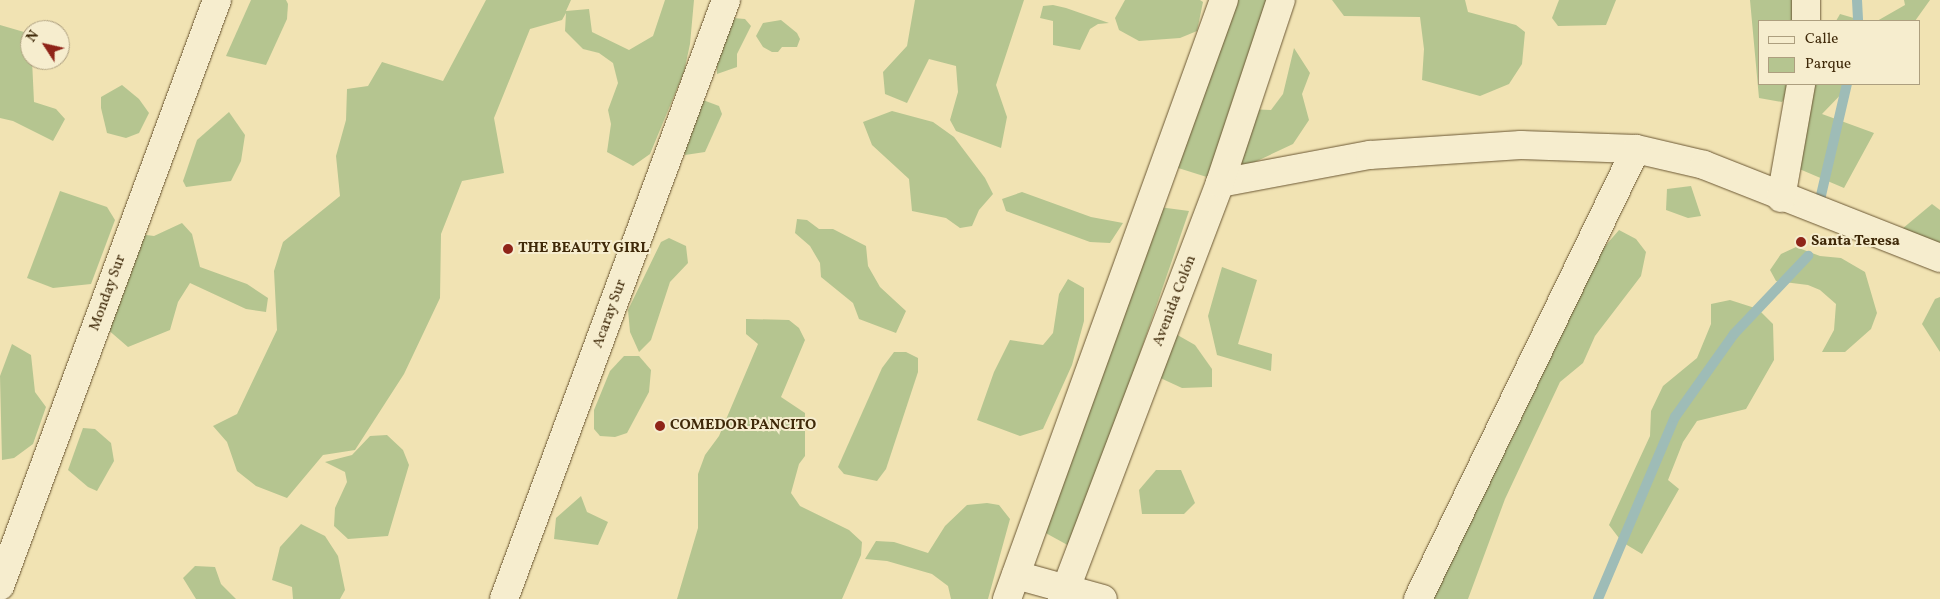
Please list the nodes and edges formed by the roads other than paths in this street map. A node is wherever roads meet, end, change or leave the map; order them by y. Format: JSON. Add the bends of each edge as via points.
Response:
{"nodes":[{"id":1,"x":217,"y":0,"type":"edge"},
{"id":2,"x":726,"y":0,"type":"edge"},
{"id":3,"x":1224,"y":0,"type":"edge"},
{"id":4,"x":1281,"y":0,"type":"edge"},
{"id":5,"x":1806,"y":0,"type":"edge"},
{"id":6,"x":1806,"y":20,"type":"edge"},
{"id":7,"x":1800,"y":85,"type":"edge"},
{"id":8,"x":1636,"y":149,"type":"junction"},
{"id":9,"x":1220,"y":183,"type":"junction"},
{"id":10,"x":1782,"y":198,"type":"junction"},
{"id":11,"x":1940,"y":258,"type":"edge"},
{"id":12,"x":0,"y":586,"type":"edge"},
{"id":13,"x":1011,"y":587,"type":"edge"},
{"id":14,"x":1063,"y":594,"type":"edge"},
{"id":15,"x":504,"y":599,"type":"edge"},
{"id":16,"x":1103,"y":599,"type":"edge"},
{"id":17,"x":1418,"y":599,"type":"edge"}],
"edges":[{"from":1,"to":12,"type":"street","name":"Monday Sur"},
{"from":2,"to":15,"type":"street","name":"Acaray Sur"},
{"from":3,"to":13,"type":"street"},
{"from":4,"to":9,"type":"street","name":"Avenida Colón"},
{"from":5,"to":6,"type":"street"},
{"from":7,"to":10,"type":"street"},
{"from":8,"to":9,"type":"street","via":[[1521,145],[1370,155]]},
{"from":8,"to":10,"type":"street","via":[[1704,165]]},
{"from":8,"to":17,"type":"street"},
{"from":9,"to":14,"type":"street","name":"Avenida Colón"},
{"from":10,"to":11,"type":"street"},
{"from":13,"to":14,"type":"street"},
{"from":14,"to":16,"type":"street"}]}
